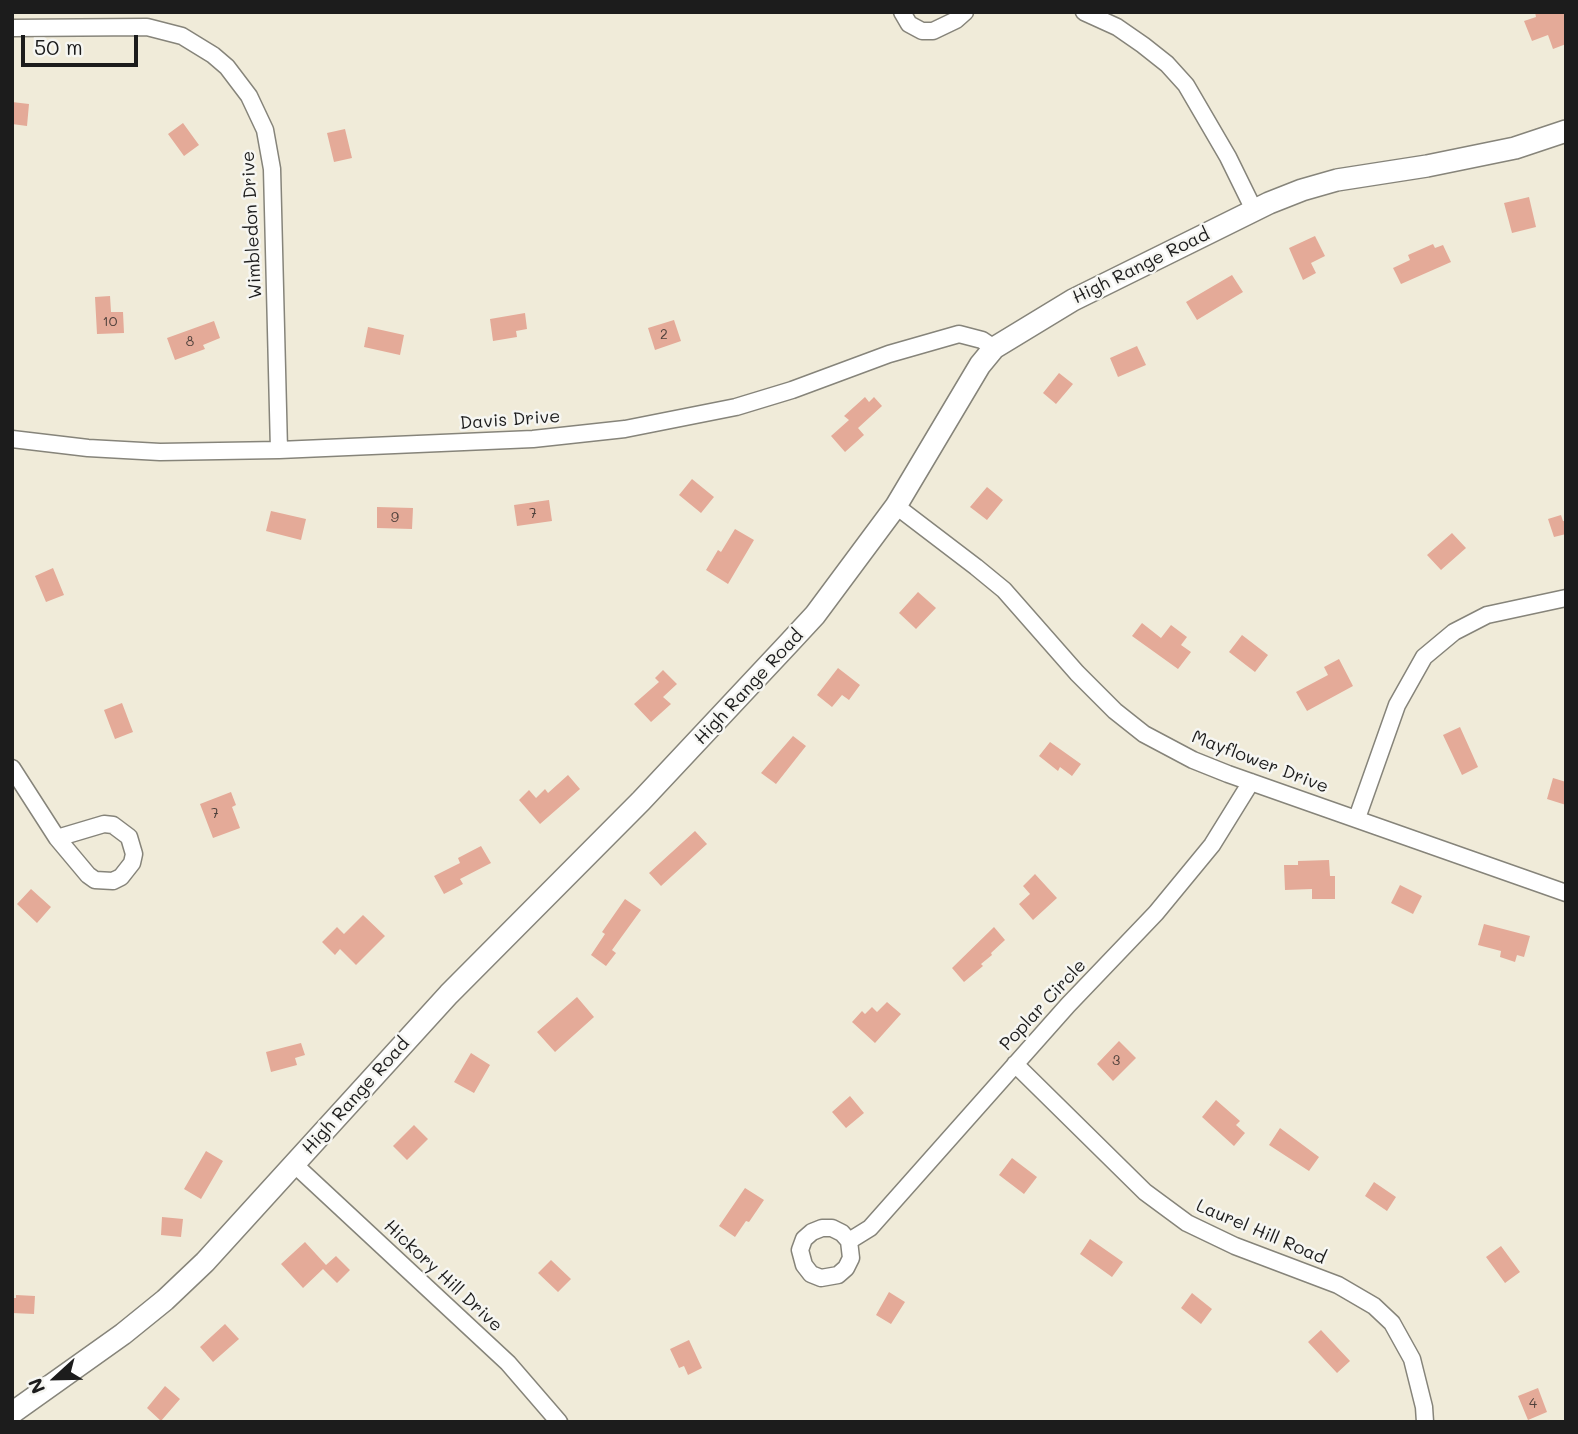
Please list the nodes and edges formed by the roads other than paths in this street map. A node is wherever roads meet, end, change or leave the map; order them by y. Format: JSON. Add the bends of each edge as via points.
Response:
{"nodes":[{"id":1,"x":902,"y":12,"type":"edge"},
{"id":2,"x":965,"y":12,"type":"edge"},
{"id":3,"x":1084,"y":12,"type":"edge"},
{"id":4,"x":12,"y":27,"type":"edge"},
{"id":5,"x":1566,"y":131,"type":"edge"},
{"id":6,"x":1254,"y":210,"type":"junction"},
{"id":7,"x":994,"y":348,"type":"junction"},
{"id":8,"x":12,"y":439,"type":"edge"},
{"id":9,"x":279,"y":450,"type":"junction"},
{"id":10,"x":895,"y":506,"type":"junction"},
{"id":11,"x":1566,"y":598,"type":"edge"},
{"id":12,"x":12,"y":768,"type":"edge"},
{"id":13,"x":1251,"y":782,"type":"junction"},
{"id":14,"x":1357,"y":818,"type":"junction"},
{"id":15,"x":57,"y":838,"type":"junction"},
{"id":16,"x":1566,"y":892,"type":"edge"},
{"id":17,"x":1015,"y":1064,"type":"junction"},
{"id":18,"x":295,"y":1164,"type":"junction"},
{"id":19,"x":849,"y":1241,"type":"dead end"},
{"id":20,"x":12,"y":1413,"type":"edge"},
{"id":21,"x":559,"y":1422,"type":"edge"},
{"id":22,"x":1425,"y":1422,"type":"edge"}],
"edges":[{"from":1,"to":2,"type":"street","via":[[909,24],[922,31],[943,27]]},
{"from":3,"to":6,"type":"street","via":[[1143,45],[1186,85]]},
{"from":4,"to":9,"type":"street","name":"Wimbledon Drive","via":[[147,27],[182,36],[227,67],[249,96],[265,130],[272,169]]},
{"from":5,"to":6,"type":"street","name":"High Range Road","via":[[1515,148],[1337,180]]},
{"from":6,"to":7,"type":"street","name":"High Range Road","via":[[1073,300]]},
{"from":7,"to":9,"type":"street","name":"Davis Drive","via":[[958,334],[736,407],[625,429],[533,439]]},
{"from":7,"to":10,"type":"street","name":"High Range Road"},
{"from":8,"to":9,"type":"street","name":"Davis Drive","via":[[160,452]]},
{"from":10,"to":13,"type":"street","name":"Mayflower Drive","via":[[1004,590],[1077,673],[1144,734],[1193,760]]},
{"from":10,"to":18,"type":"street","name":"High Range Road","via":[[815,615],[641,801],[449,993]]},
{"from":11,"to":14,"type":"street","via":[[1487,615],[1454,632],[1424,657],[1396,705]]},
{"from":12,"to":15,"type":"street"},
{"from":13,"to":14,"type":"street","name":"Mayflower Drive"},
{"from":13,"to":17,"type":"street","name":"Poplar Circle","via":[[1212,845],[1156,913]]},
{"from":14,"to":16,"type":"street","name":"Mayflower Drive"},
{"from":15,"to":15,"type":"street","via":[[113,825],[129,837],[132,863],[113,881],[95,880]]},
{"from":17,"to":19,"type":"street","name":"Poplar Circle","via":[[870,1228]]},
{"from":17,"to":22,"type":"street","name":"Laurel Hill Road","via":[[1145,1192],[1187,1223],[1338,1286],[1374,1306],[1392,1323],[1412,1359]]},
{"from":18,"to":20,"type":"street","name":"High Range Road","via":[[166,1300]]},
{"from":18,"to":21,"type":"street","name":"Hickory Hill Drive","via":[[508,1363]]}]}
